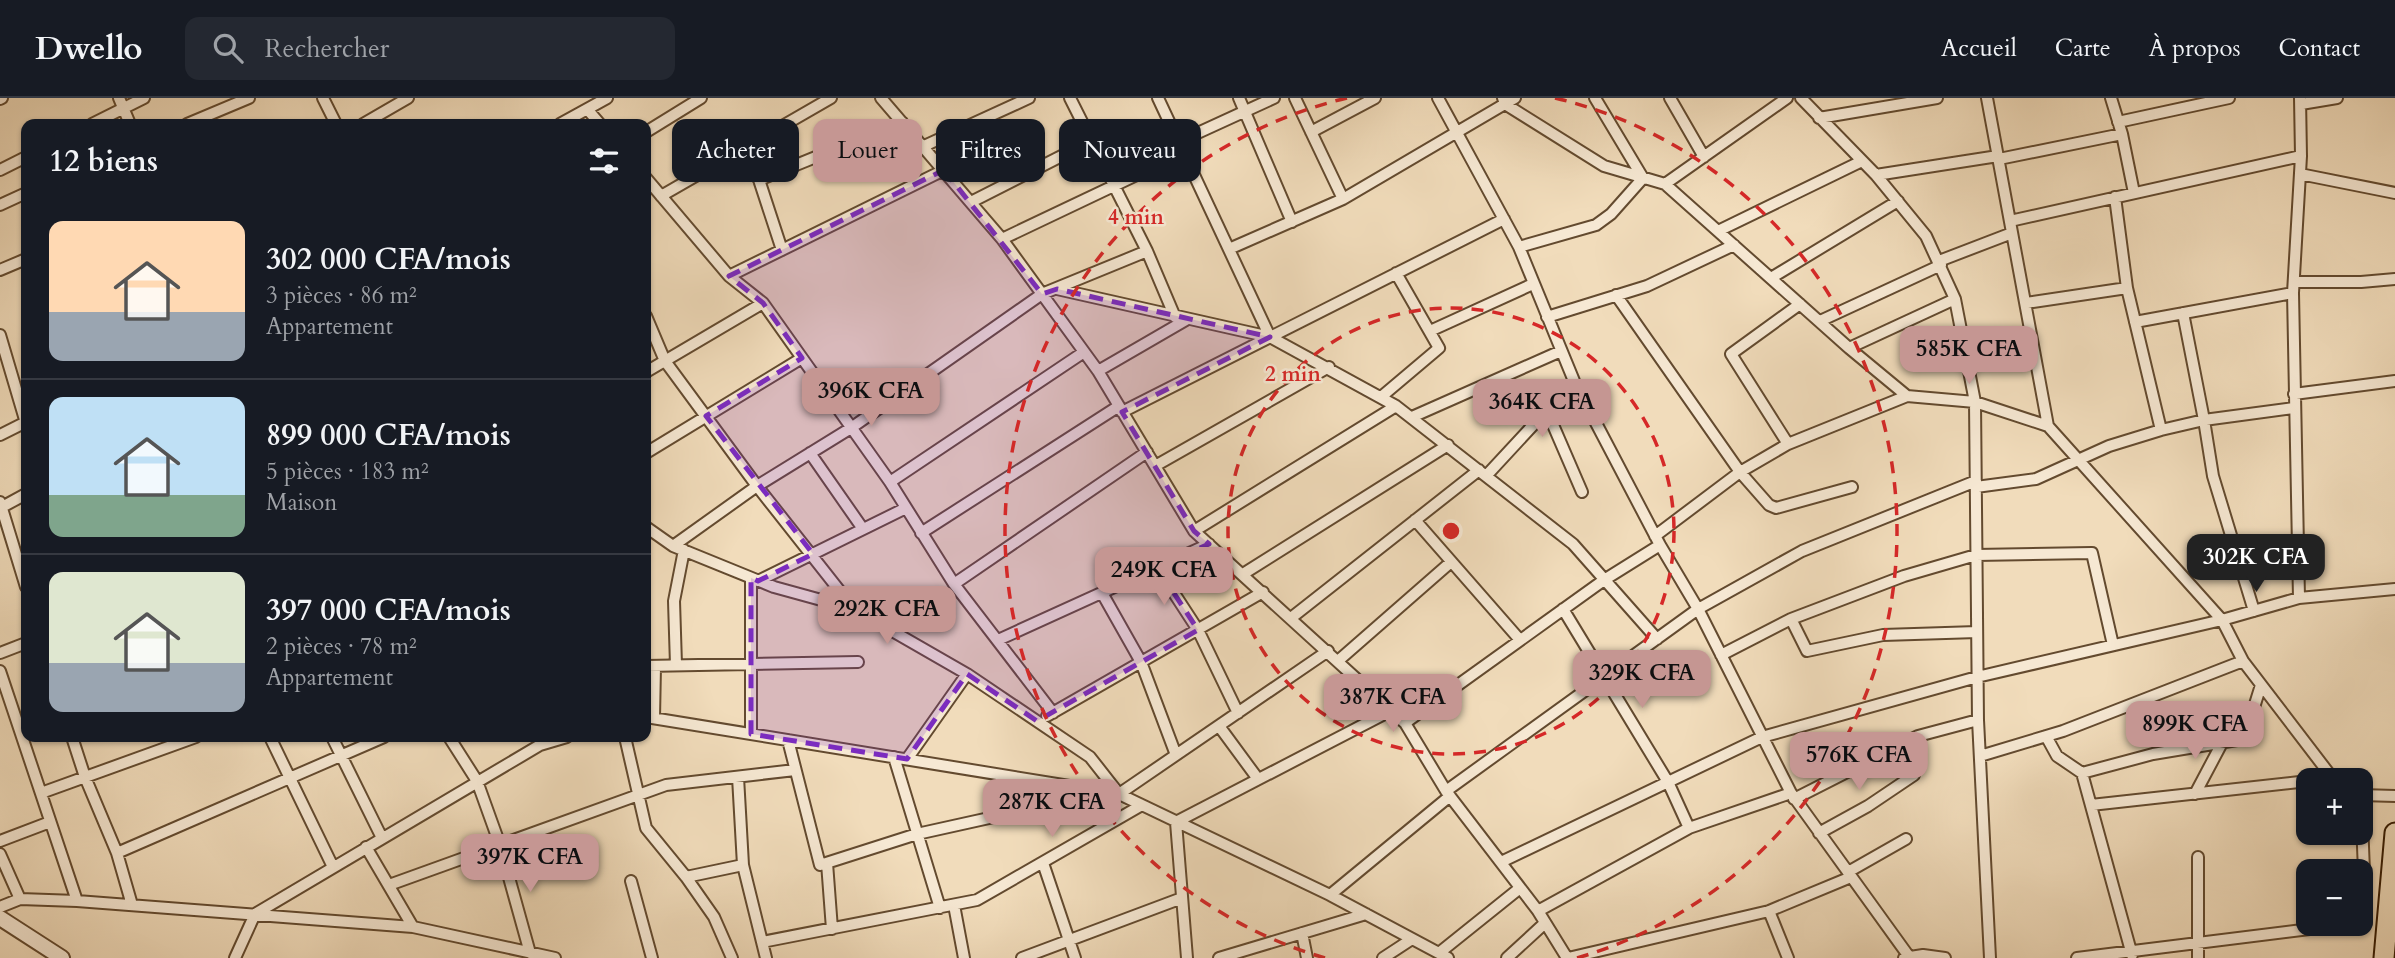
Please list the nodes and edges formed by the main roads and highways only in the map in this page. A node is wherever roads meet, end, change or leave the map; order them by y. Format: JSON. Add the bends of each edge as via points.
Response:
{"nodes":[{"id":1,"x":2395,"y":833,"type":"edge"},
{"id":2,"x":2394,"y":858,"type":"edge"},
{"id":3,"x":2390,"y":913,"type":"edge"},
{"id":4,"x":2384,"y":958,"type":"edge"}],
"edges":[{"from":1,"to":2,"type":"highway"},
{"from":2,"to":3,"type":"highway"},
{"from":3,"to":4,"type":"highway"}]}
